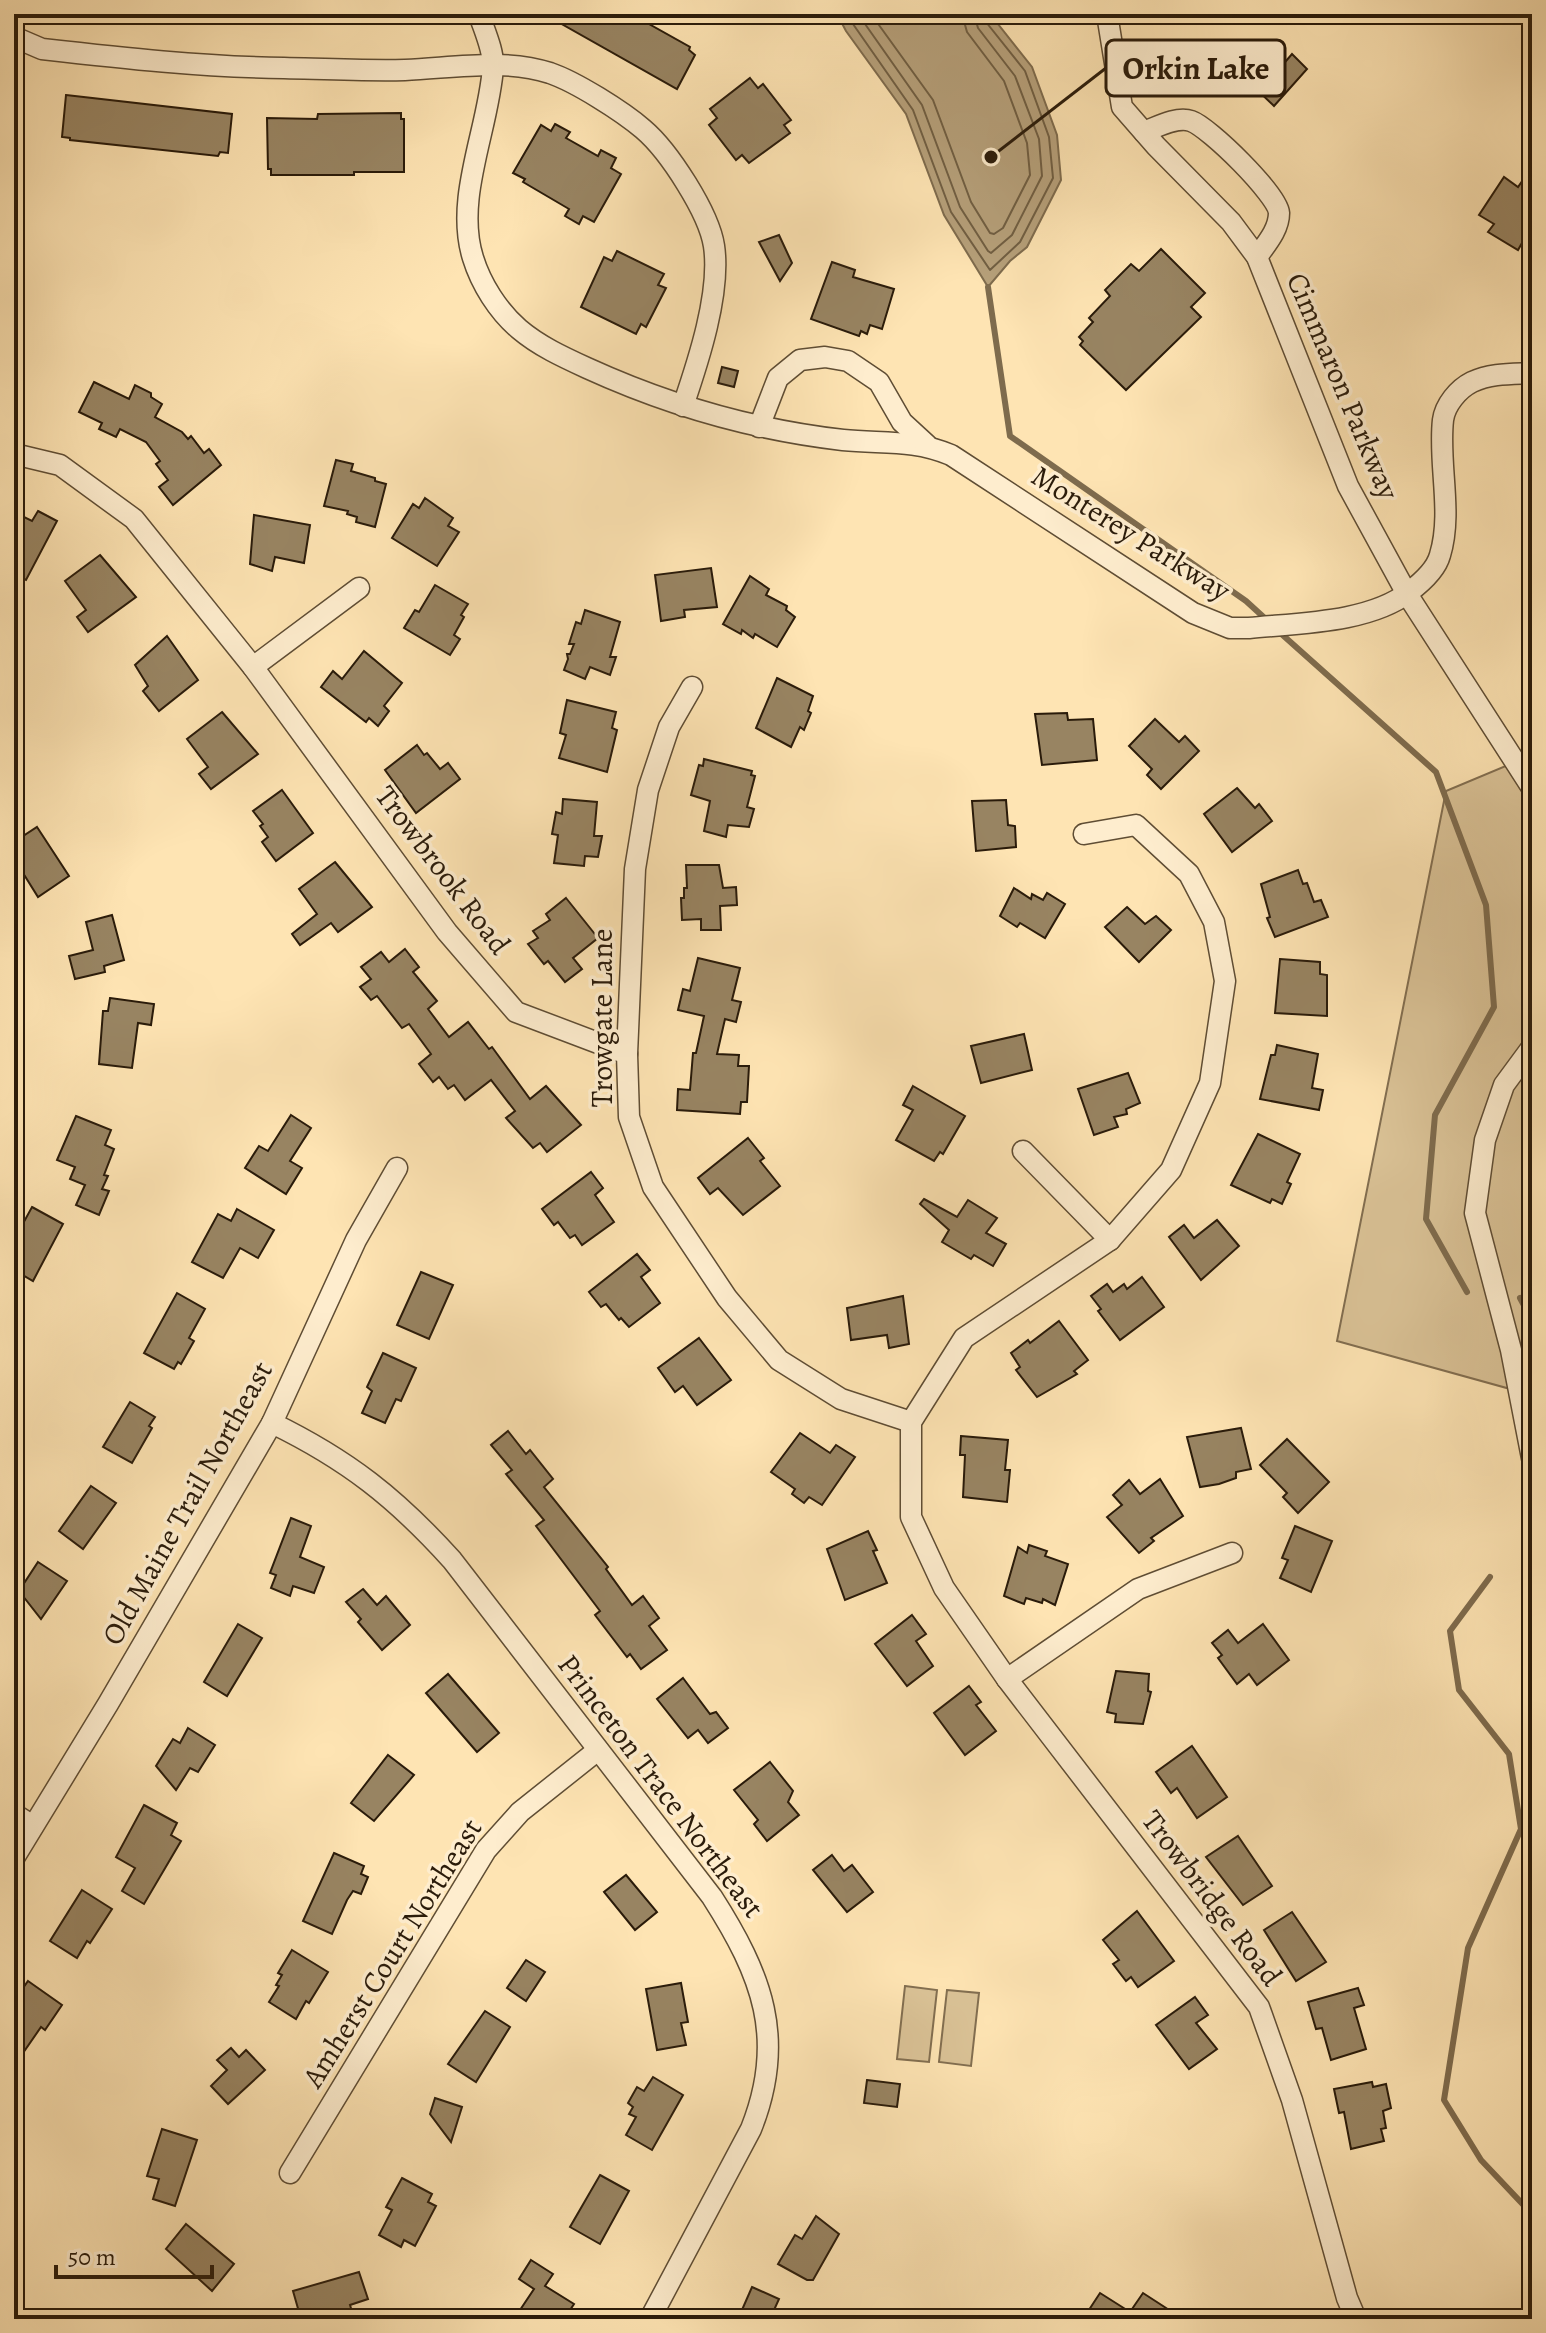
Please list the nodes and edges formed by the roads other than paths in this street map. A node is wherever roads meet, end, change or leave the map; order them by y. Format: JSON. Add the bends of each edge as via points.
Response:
{"nodes":[{"id":1,"x":479,"y":14,"type":"edge"},
{"id":2,"x":1107,"y":14,"type":"edge"},
{"id":3,"x":14,"y":37,"type":"edge"},
{"id":4,"x":493,"y":64,"type":"junction"},
{"id":5,"x":1144,"y":132,"type":"junction"},
{"id":6,"x":1257,"y":257,"type":"junction"},
{"id":7,"x":1532,"y":373,"type":"edge"},
{"id":8,"x":683,"y":406,"type":"junction"},
{"id":9,"x":759,"y":427,"type":"junction"},
{"id":10,"x":927,"y":445,"type":"junction"},
{"id":11,"x":14,"y":454,"type":"edge"},
{"id":12,"x":359,"y":588,"type":"dead end"},
{"id":13,"x":1407,"y":594,"type":"junction"},
{"id":14,"x":253,"y":667,"type":"junction"},
{"id":15,"x":692,"y":687,"type":"dead end"},
{"id":16,"x":1532,"y":788,"type":"edge"},
{"id":17,"x":1084,"y":834,"type":"dead end"},
{"id":18,"x":1532,"y":1047,"type":"edge"},
{"id":19,"x":627,"y":1054,"type":"junction"},
{"id":20,"x":1023,"y":1151,"type":"dead end"},
{"id":21,"x":397,"y":1168,"type":"dead end"},
{"id":22,"x":1110,"y":1240,"type":"junction"},
{"id":23,"x":911,"y":1422,"type":"junction"},
{"id":24,"x":272,"y":1423,"type":"junction"},
{"id":25,"x":1532,"y":1458,"type":"edge"},
{"id":26,"x":1232,"y":1553,"type":"dead end"},
{"id":27,"x":1007,"y":1679,"type":"junction"},
{"id":28,"x":598,"y":1750,"type":"junction"},
{"id":29,"x":14,"y":1814,"type":"edge"},
{"id":30,"x":33,"y":1826,"type":"junction"},
{"id":31,"x":14,"y":1858,"type":"edge"},
{"id":32,"x":290,"y":2173,"type":"dead end"},
{"id":33,"x":650,"y":2319,"type":"edge"},
{"id":34,"x":1356,"y":2319,"type":"edge"}],
"edges":[{"from":1,"to":4,"type":"street","name":"Monterey Parkway"},
{"from":2,"to":5,"type":"street","name":"Cimmaron Parkway","via":[[1122,107]]},
{"from":3,"to":4,"type":"street","via":[[42,49],[242,68],[404,70]]},
{"from":4,"to":8,"type":"street","name":"Monterey Parkway","via":[[466,215],[472,257],[487,292],[517,328],[547,349]]},
{"from":4,"to":8,"type":"street","via":[[549,73],[586,90],[644,129],[705,214],[715,278],[700,355]]},
{"from":5,"to":6,"type":"street","name":"Cimmaron Parkway","via":[[1231,222]]},
{"from":5,"to":6,"type":"street","via":[[1189,120],[1208,130],[1272,194],[1279,212],[1274,232]]},
{"from":6,"to":13,"type":"street","name":"Cimmaron Parkway","via":[[1348,486]]},
{"from":7,"to":13,"type":"street","name":"Monterey Parkway","via":[[1492,375],[1453,397],[1443,418],[1440,558]]},
{"from":8,"to":9,"type":"street","name":"Monterey Parkway"},
{"from":9,"to":10,"type":"street","name":"Monterey Parkway"},
{"from":9,"to":10,"type":"street","name":"Monterey Parkway","via":[[778,378],[800,360],[825,357],[848,361],[879,382],[902,422]]},
{"from":10,"to":13,"type":"street","name":"Monterey Parkway","via":[[951,455],[1193,613],[1230,628],[1371,612]]},
{"from":11,"to":14,"type":"street","name":"Trowbrook Road","via":[[60,465],[134,519]]},
{"from":12,"to":14,"type":"street"},
{"from":13,"to":16,"type":"street","name":"Cimmaron Parkway"},
{"from":14,"to":19,"type":"street","name":"Trowbrook Road","via":[[447,932],[516,1012]]},
{"from":15,"to":19,"type":"street","name":"Trowgate Lane","via":[[669,727],[648,790],[635,869]]},
{"from":17,"to":22,"type":"street","via":[[1136,825],[1189,874],[1214,922],[1225,981],[1210,1083],[1171,1170]]},
{"from":18,"to":25,"type":"street","via":[[1504,1085],[1485,1140],[1475,1213],[1511,1350]]},
{"from":19,"to":23,"type":"street","name":"Trowgate Lane","via":[[629,1117],[653,1187],[727,1298],[779,1360],[841,1399]]},
{"from":20,"to":22,"type":"street"},
{"from":21,"to":24,"type":"street","name":"Old Maine Trail Northeast","via":[[356,1240]]},
{"from":22,"to":23,"type":"street","via":[[964,1338]]},
{"from":23,"to":27,"type":"street","name":"Trowbridge Road","via":[[911,1517],[944,1588]]},
{"from":24,"to":28,"type":"street","name":"Princeton Trace Northeast","via":[[350,1466],[419,1523]]},
{"from":24,"to":30,"type":"street","name":"Old Maine Trail Northeast"},
{"from":26,"to":27,"type":"street","via":[[1138,1589]]},
{"from":27,"to":34,"type":"street","name":"Trowbridge Road","via":[[1259,2007]]},
{"from":28,"to":32,"type":"street","name":"Amherst Court Northeast","via":[[520,1812],[486,1850]]},
{"from":28,"to":33,"type":"street","name":"Princeton Trace Northeast","via":[[738,1938],[758,1987],[769,2044],[762,2103],[751,2129]]},
{"from":29,"to":30,"type":"street"},
{"from":30,"to":31,"type":"street","name":"Old Maine Trail Northeast"}]}
